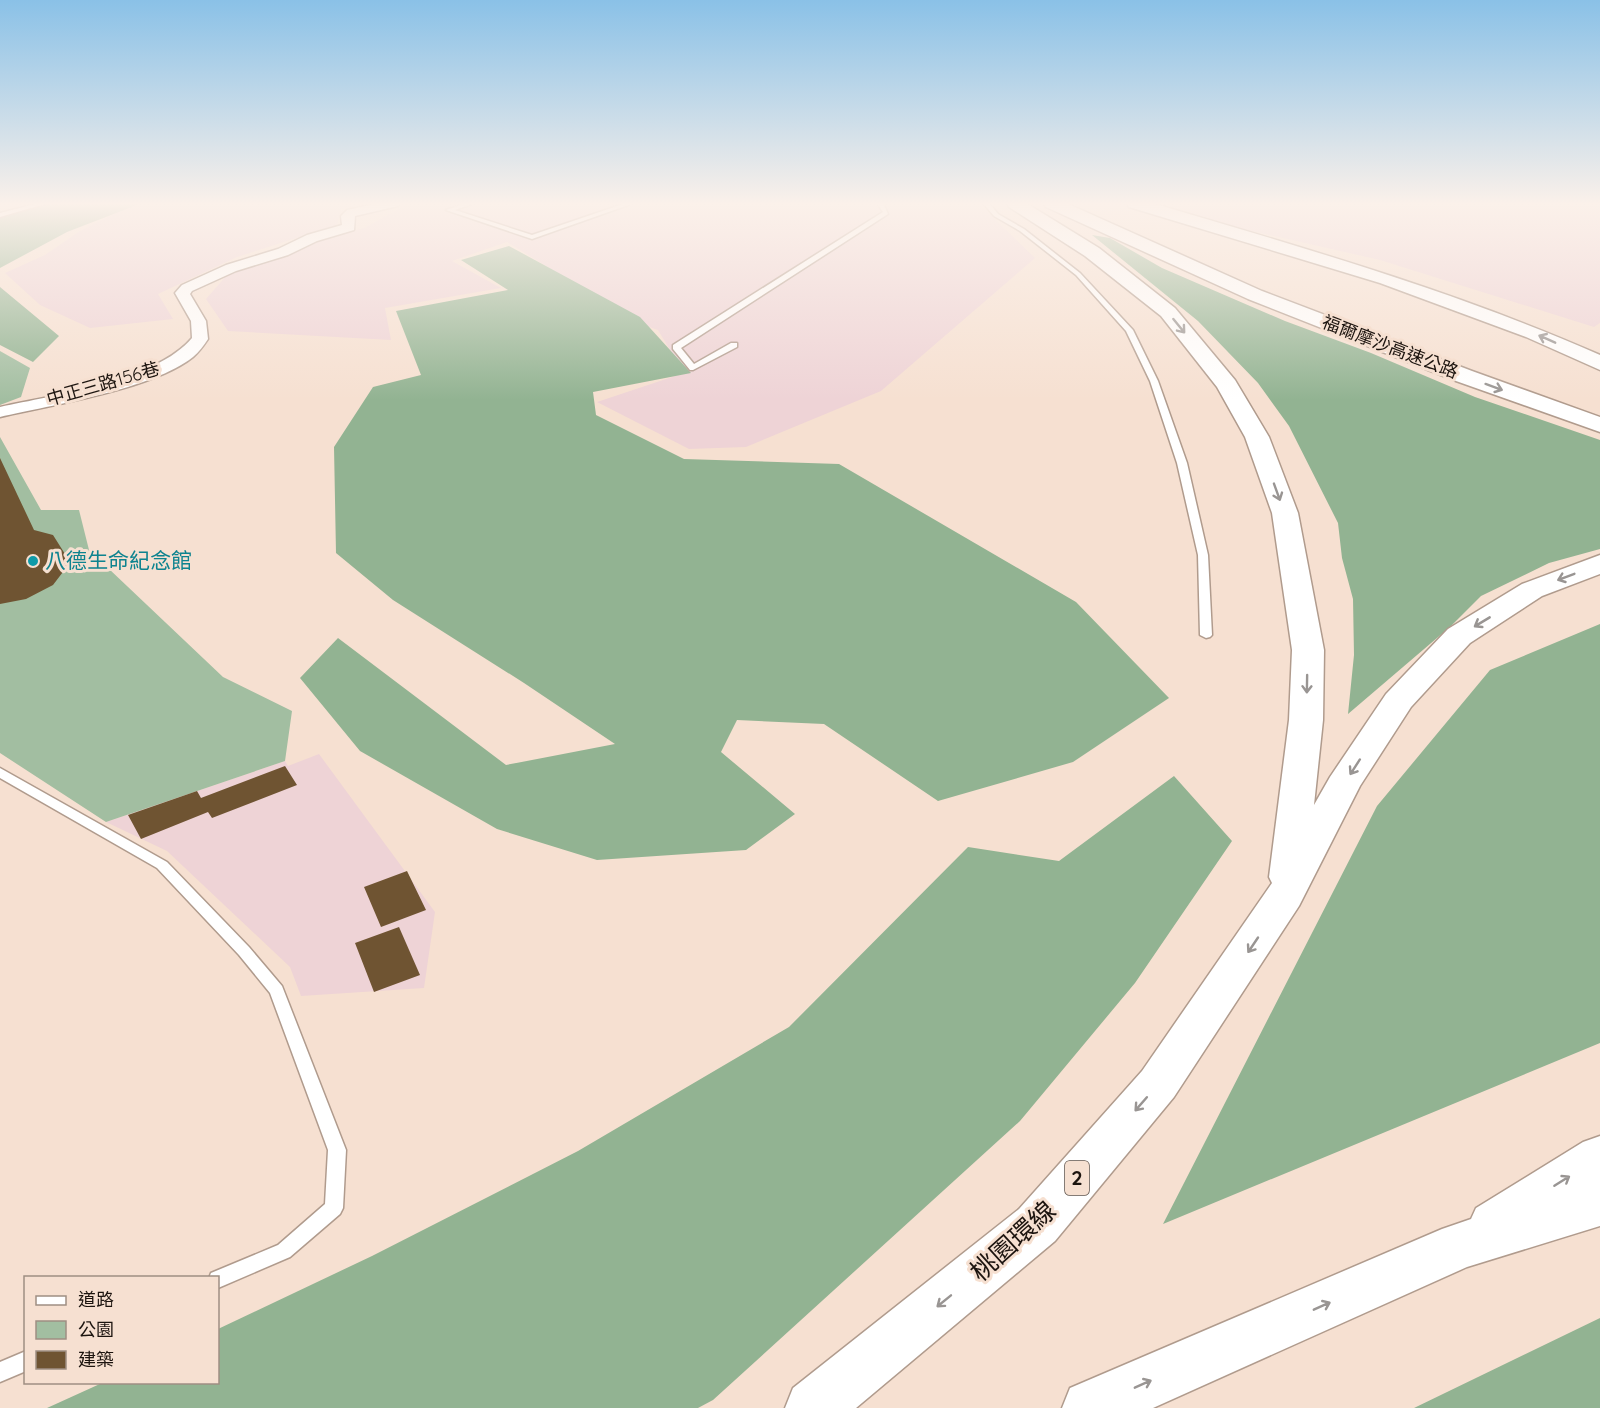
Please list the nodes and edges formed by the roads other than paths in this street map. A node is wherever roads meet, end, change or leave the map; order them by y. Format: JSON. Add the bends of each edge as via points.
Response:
{"nodes":[{"id":1,"x":229,"y":269,"type":"edge"},
{"id":2,"x":799,"y":269,"type":"edge"},
{"id":3,"x":1071,"y":269,"type":"edge"},
{"id":4,"x":1113,"y":269,"type":"edge"},
{"id":5,"x":1197,"y":269,"type":"edge"},
{"id":6,"x":1227,"y":269,"type":"edge"},
{"id":7,"x":1354,"y":269,"type":"edge"},
{"id":8,"x":734,"y":345,"type":"dead end"},
{"id":9,"x":1600,"y":363,"type":"edge"},
{"id":10,"x":1600,"y":407,"type":"edge"},
{"id":11,"x":0,"y":412,"type":"edge"},
{"id":12,"x":1600,"y":425,"type":"edge"},
{"id":13,"x":1600,"y":564,"type":"edge"},
{"id":14,"x":1206,"y":635,"type":"dead end"},
{"id":15,"x":0,"y":772,"type":"edge"},
{"id":16,"x":1286,"y":897,"type":"junction"},
{"id":17,"x":1600,"y":1157,"type":"edge"},
{"id":18,"x":1600,"y":1203,"type":"edge"},
{"id":19,"x":1460,"y":1246,"type":"junction"},
{"id":20,"x":219,"y":1279,"type":"edge"},
{"id":21,"x":24,"y":1362,"type":"edge"},
{"id":22,"x":0,"y":1372,"type":"edge"},
{"id":23,"x":813,"y":1408,"type":"edge"},
{"id":24,"x":1090,"y":1408,"type":"edge"}],
"edges":[{"from":1,"to":11,"type":"street","name":"中正三路156巷","via":[[182,293],[200,326],[201,338],[174,364],[128,381]]},
{"from":2,"to":8,"type":"lane","via":[[676,347],[693,368]]},
{"from":3,"to":14,"type":"lane","via":[[1129,330],[1154,381],[1182,463],[1203,555]]},
{"from":4,"to":16,"type":"highway","one_way":true,"via":[[1168,312],[1227,385],[1257,437],[1285,513],[1308,650],[1306,720]]},
{"from":5,"to":12,"type":"highway","name":"福爾摩沙高速公路","one_way":true,"via":[[1255,295]]},
{"from":6,"to":10,"type":"highway","name":"福爾摩沙高速公路"},
{"from":9,"to":7,"type":"highway","one_way":true,"via":[[1533,333]]},
{"from":13,"to":16,"type":"highway","name":"桃園環線","one_way":true,"via":[[1532,590],[1459,636],[1398,701],[1343,785]]},
{"from":15,"to":20,"type":"lane","via":[[162,865],[277,990],[337,1150],[334,1208],[284,1251]]},
{"from":16,"to":23,"type":"highway","name":"桃園環線","number":"2","one_way":true,"via":[[1158,1084],[1037,1225]]},
{"from":19,"to":17,"type":"highway","one_way":true},
{"from":18,"to":19,"type":"highway"},
{"from":24,"to":19,"type":"highway","one_way":true},
{"from":21,"to":22,"type":"lane"}]}
